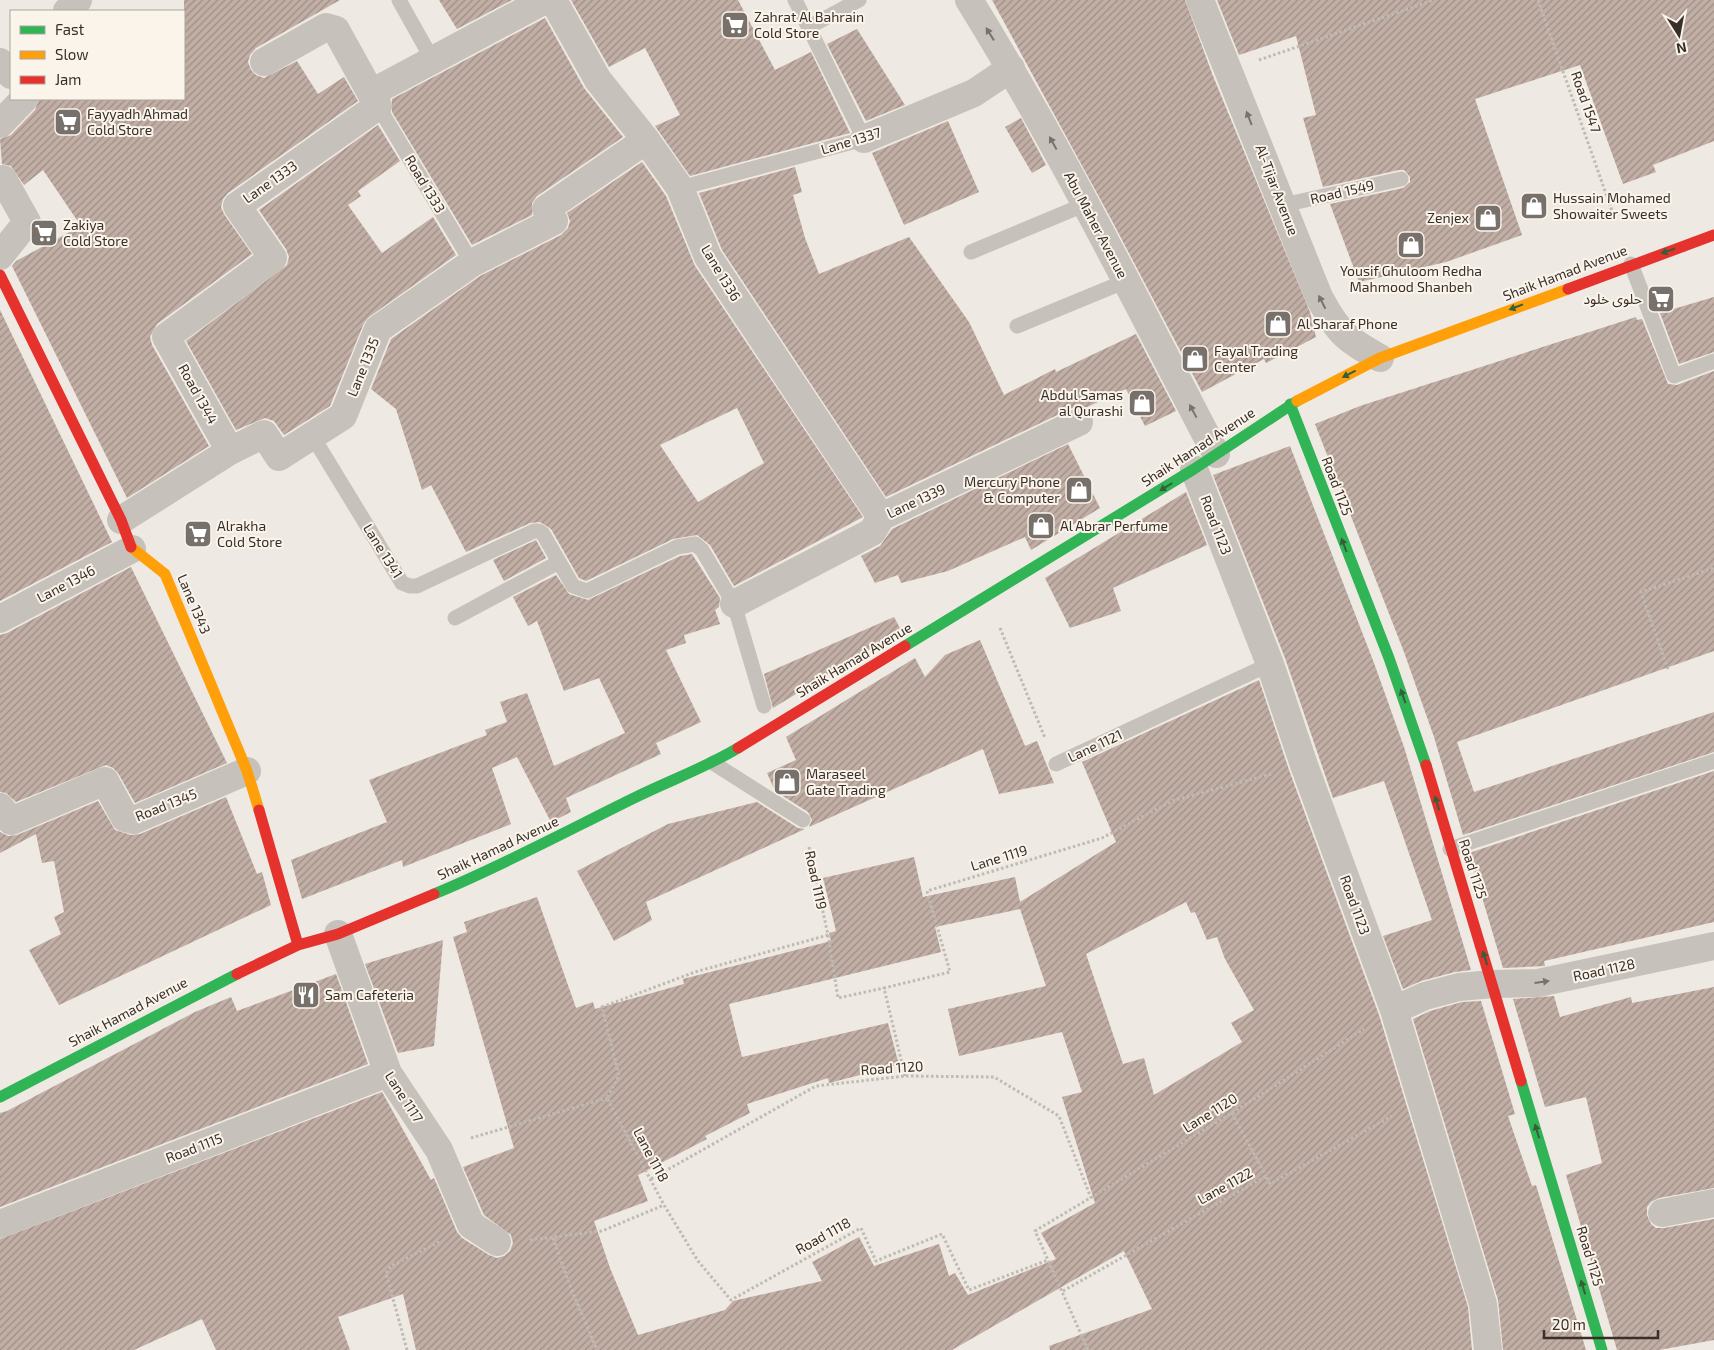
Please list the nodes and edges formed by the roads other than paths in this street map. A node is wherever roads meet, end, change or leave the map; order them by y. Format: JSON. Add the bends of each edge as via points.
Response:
{"nodes":[{"id":1,"x":78,"y":0,"type":"edge"},
{"id":2,"x":399,"y":0,"type":"edge"},
{"id":3,"x":544,"y":0,"type":"edge"},
{"id":4,"x":553,"y":0,"type":"edge"},
{"id":5,"x":795,"y":0,"type":"edge"},
{"id":6,"x":860,"y":0,"type":"edge"},
{"id":7,"x":968,"y":0,"type":"edge"},
{"id":8,"x":1200,"y":0,"type":"edge"},
{"id":9,"x":68,"y":10,"type":"edge"},
{"id":10,"x":809,"y":27,"type":"junction"},
{"id":11,"x":432,"y":59,"type":"junction"},
{"id":12,"x":264,"y":62,"type":"dead end"},
{"id":13,"x":1010,"y":68,"type":"junction"},
{"id":14,"x":375,"y":99,"type":"junction"},
{"id":15,"x":23,"y":100,"type":"edge"},
{"id":16,"x":0,"y":124,"type":"edge"},
{"id":17,"x":864,"y":139,"type":"junction"},
{"id":18,"x":646,"y":140,"type":"junction"},
{"id":19,"x":2,"y":177,"type":"edge"},
{"id":20,"x":1401,"y":178,"type":"dead end"},
{"id":21,"x":680,"y":188,"type":"junction"},
{"id":22,"x":1086,"y":204,"type":"junction"},
{"id":23,"x":1283,"y":205,"type":"junction"},
{"id":24,"x":1714,"y":235,"type":"edge"},
{"id":25,"x":971,"y":252,"type":"dead end"},
{"id":26,"x":0,"y":256,"type":"edge"},
{"id":27,"x":472,"y":263,"type":"junction"},
{"id":28,"x":1631,"y":264,"type":"junction"},
{"id":29,"x":0,"y":275,"type":"edge"},
{"id":30,"x":1126,"y":281,"type":"junction"},
{"id":31,"x":1017,"y":326,"type":"dead end"},
{"id":32,"x":166,"y":336,"type":"joint"},
{"id":33,"x":1380,"y":358,"type":"junction"},
{"id":34,"x":1714,"y":361,"type":"edge"},
{"id":35,"x":1290,"y":404,"type":"junction"},
{"id":36,"x":1079,"y":422,"type":"dead end"},
{"id":37,"x":313,"y":437,"type":"junction"},
{"id":38,"x":230,"y":451,"type":"junction"},
{"id":39,"x":1216,"y":454,"type":"junction"},
{"id":40,"x":1194,"y":469,"type":"junction"},
{"id":41,"x":881,"y":517,"type":"junction"},
{"id":42,"x":121,"y":520,"type":"junction"},
{"id":43,"x":132,"y":549,"type":"junction"},
{"id":44,"x":559,"y":562,"type":"junction"},
{"id":45,"x":734,"y":604,"type":"junction"},
{"id":46,"x":455,"y":618,"type":"dead end"},
{"id":47,"x":0,"y":619,"type":"edge"},
{"id":48,"x":1270,"y":664,"type":"junction"},
{"id":49,"x":764,"y":706,"type":"dead end"},
{"id":50,"x":1714,"y":761,"type":"edge"},
{"id":51,"x":712,"y":763,"type":"junction"},
{"id":52,"x":1056,"y":764,"type":"road end"},
{"id":53,"x":247,"y":771,"type":"junction"},
{"id":54,"x":0,"y":807,"type":"edge"},
{"id":55,"x":804,"y":820,"type":"road end"},
{"id":56,"x":1450,"y":849,"type":"junction"},
{"id":57,"x":338,"y":934,"type":"junction"},
{"id":58,"x":298,"y":945,"type":"junction"},
{"id":59,"x":1714,"y":946,"type":"edge"},
{"id":60,"x":1493,"y":984,"type":"junction"},
{"id":61,"x":1394,"y":1010,"type":"junction"},
{"id":62,"x":388,"y":1073,"type":"junction"},
{"id":63,"x":0,"y":1097,"type":"edge"},
{"id":64,"x":1714,"y":1203,"type":"edge"},
{"id":65,"x":1662,"y":1213,"type":"dead end"},
{"id":66,"x":0,"y":1224,"type":"edge"},
{"id":67,"x":497,"y":1242,"type":"road end"},
{"id":68,"x":1488,"y":1350,"type":"edge"},
{"id":69,"x":1602,"y":1350,"type":"edge"}],
"edges":[{"from":1,"to":9,"type":"street"},
{"from":2,"to":11,"type":"lane"},
{"from":3,"to":11,"type":"street","name":"Lane 1333"},
{"from":4,"to":18,"type":"street","name":"Lane 1336","via":[[598,80]]},
{"from":5,"to":10,"type":"lane"},
{"from":6,"to":10,"type":"lane"},
{"from":13,"to":7,"type":"street","name":"Abu Maher Avenue","one_way":true},
{"from":23,"to":8,"type":"street","name":"Al-Tijar Avenue","one_way":true},
{"from":10,"to":17,"type":"lane"},
{"from":11,"to":14,"type":"street","name":"Lane 1333"},
{"from":12,"to":14,"type":"street","via":[[331,27],[336,30]]},
{"from":13,"to":17,"type":"street","name":"Lane 1337","via":[[974,93]]},
{"from":22,"to":13,"type":"street","name":"Abu Maher Avenue","one_way":true},
{"from":14,"to":27,"type":"lane","name":"Road 1333"},
{"from":14,"to":32,"type":"street","name":"Lane 1333","via":[[237,206],[273,258]]},
{"from":15,"to":16,"type":"street"},
{"from":17,"to":21,"type":"lane","name":"Lane 1337"},
{"from":18,"to":21,"type":"street","name":"Lane 1336"},
{"from":18,"to":27,"type":"street","name":"Lane 1335","via":[[546,209],[554,221]]},
{"from":19,"to":26,"type":"street","via":[[27,222]]},
{"from":20,"to":23,"type":"lane","name":"Road 1549"},
{"from":21,"to":41,"type":"street","name":"Lane 1336","via":[[708,257]]},
{"from":22,"to":25,"type":"lane"},
{"from":22,"to":30,"type":"street","name":"Abu Maher Avenue"},
{"from":33,"to":23,"type":"street","name":"Al-Tijar Avenue","one_way":true,"via":[[1356,345],[1335,326],[1319,297]]},
{"from":24,"to":28,"type":"street","name":"Shaik Hamad Avenue","one_way":true},
{"from":27,"to":37,"type":"street","name":"Lane 1335","via":[[378,328],[343,416]]},
{"from":28,"to":33,"type":"street","name":"Shaik Hamad Avenue","one_way":true},
{"from":28,"to":34,"type":"lane","via":[[1674,376]]},
{"from":29,"to":42,"type":"street"},
{"from":30,"to":31,"type":"lane"},
{"from":39,"to":30,"type":"street","name":"Abu Maher Avenue","one_way":true},
{"from":32,"to":38,"type":"street","name":"Road 1344"},
{"from":33,"to":35,"type":"street","name":"Shaik Hamad Avenue","one_way":true},
{"from":35,"to":39,"type":"street","name":"Shaik Hamad Avenue"},
{"from":56,"to":35,"type":"street","name":"Road 1125","one_way":true,"via":[[1419,742],[1389,658]]},
{"from":36,"to":41,"type":"street","name":"Lane 1339"},
{"from":37,"to":38,"type":"street","name":"Lane 1335","via":[[279,457],[264,434]]},
{"from":37,"to":44,"type":"lane","name":"Lane 1341","via":[[402,583],[417,586],[534,531],[543,534]]},
{"from":38,"to":42,"type":"street","name":"Lane 1335"},
{"from":39,"to":40,"type":"street","name":"Shaik Hamad Avenue"},
{"from":40,"to":48,"type":"street","name":"Road 1123"},
{"from":40,"to":51,"type":"street","name":"Shaik Hamad Avenue","one_way":true},
{"from":41,"to":45,"type":"street","name":"Lane 1339","via":[[872,532]]},
{"from":42,"to":43,"type":"street"},
{"from":43,"to":47,"type":"street","name":"Lane 1346"},
{"from":43,"to":53,"type":"street","name":"Lane 1343","via":[[165,574]]},
{"from":44,"to":45,"type":"lane","name":"Lane 1341","via":[[572,586],[587,591],[677,547],[695,544],[702,550]]},
{"from":44,"to":46,"type":"lane"},
{"from":45,"to":49,"type":"lane","name":"Lane 1341"},
{"from":48,"to":52,"type":"lane","name":"Lane 1121"},
{"from":48,"to":61,"type":"street","name":"Road 1123"},
{"from":50,"to":56,"type":"lane"},
{"from":51,"to":55,"type":"lane"},
{"from":51,"to":57,"type":"street","name":"Shaik Hamad Avenue","via":[[664,783],[468,880]]},
{"from":53,"to":54,"type":"street","name":"Road 1345","via":[[134,820],[125,818],[105,781],[11,821]]},
{"from":53,"to":58,"type":"street","name":"Lane 1343"},
{"from":60,"to":56,"type":"street","name":"Road 1125","one_way":true},
{"from":57,"to":58,"type":"street","name":"Shaik Hamad Avenue"},
{"from":57,"to":62,"type":"street","name":"Lane 1117"},
{"from":58,"to":63,"type":"street","name":"Shaik Hamad Avenue","via":[[202,990]]},
{"from":60,"to":59,"type":"street","name":"Road 1128","one_way":true,"via":[[1553,981]]},
{"from":60,"to":61,"type":"street","name":"Road 1128","via":[[1459,987],[1425,996]]},
{"from":69,"to":60,"type":"street","name":"Road 1125","one_way":true},
{"from":61,"to":68,"type":"street","name":"Road 1123","via":[[1483,1304]]},
{"from":62,"to":66,"type":"street","name":"Road 1115"},
{"from":62,"to":67,"type":"street","name":"Lane 1117","via":[[440,1150],[471,1225]]},
{"from":64,"to":65,"type":"street"}]}
